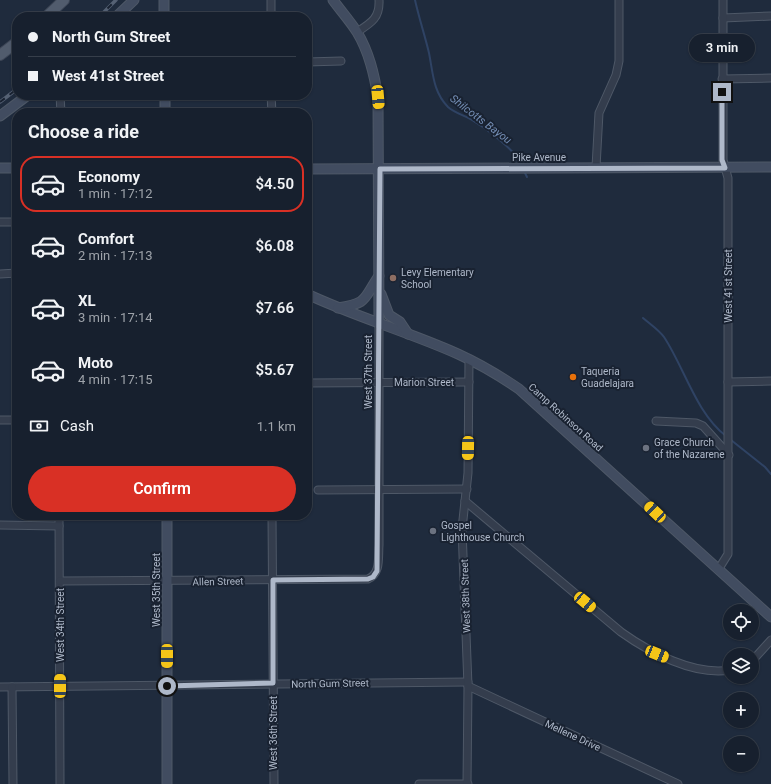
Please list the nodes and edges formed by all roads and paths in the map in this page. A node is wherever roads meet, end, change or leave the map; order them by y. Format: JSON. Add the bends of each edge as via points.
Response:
{"nodes":[{"id":1,"x":64,"y":0,"type":"edge"},
{"id":2,"x":134,"y":0,"type":"edge"},
{"id":3,"x":164,"y":0,"type":"edge"},
{"id":4,"x":271,"y":0,"type":"edge"},
{"id":5,"x":333,"y":0,"type":"edge"},
{"id":6,"x":379,"y":0,"type":"edge"},
{"id":7,"x":619,"y":0,"type":"edge"},
{"id":8,"x":723,"y":0,"type":"edge"},
{"id":9,"x":51,"y":12,"type":"edge"},
{"id":10,"x":121,"y":12,"type":"edge"},
{"id":11,"x":164,"y":12,"type":"edge"},
{"id":12,"x":271,"y":12,"type":"edge"},
{"id":13,"x":771,"y":16,"type":"edge"},
{"id":14,"x":723,"y":18,"type":"junction"},
{"id":15,"x":357,"y":32,"type":"junction"},
{"id":16,"x":12,"y":46,"type":"edge"},
{"id":17,"x":0,"y":55,"type":"edge"},
{"id":18,"x":312,"y":62,"type":"edge"},
{"id":19,"x":341,"y":62,"type":"dead end"},
{"id":20,"x":771,"y":78,"type":"edge"},
{"id":21,"x":722,"y":79,"type":"junction"},
{"id":22,"x":21,"y":100,"type":"edge"},
{"id":23,"x":0,"y":116,"type":"edge"},
{"id":24,"x":596,"y":167,"type":"junction"},
{"id":25,"x":771,"y":167,"type":"edge"},
{"id":26,"x":0,"y":168,"type":"edge"},
{"id":27,"x":12,"y":168,"type":"edge"},
{"id":28,"x":725,"y":168,"type":"junction"},
{"id":29,"x":312,"y":169,"type":"edge"},
{"id":30,"x":380,"y":169,"type":"junction"},
{"id":31,"x":0,"y":222,"type":"edge"},
{"id":32,"x":12,"y":222,"type":"edge"},
{"id":33,"x":12,"y":273,"type":"edge"},
{"id":34,"x":0,"y":274,"type":"edge"},
{"id":35,"x":379,"y":276,"type":"junction"},
{"id":36,"x":379,"y":289,"type":"junction"},
{"id":37,"x":312,"y":296,"type":"edge"},
{"id":38,"x":337,"y":308,"type":"junction"},
{"id":39,"x":379,"y":324,"type":"junction"},
{"id":40,"x":408,"y":334,"type":"junction"},
{"id":41,"x":469,"y":360,"type":"junction"},
{"id":42,"x":771,"y":381,"type":"edge"},
{"id":43,"x":379,"y":382,"type":"junction"},
{"id":44,"x":469,"y":382,"type":"junction"},
{"id":45,"x":728,"y":382,"type":"junction"},
{"id":46,"x":312,"y":383,"type":"edge"},
{"id":47,"x":0,"y":420,"type":"edge"},
{"id":48,"x":12,"y":420,"type":"edge"},
{"id":49,"x":656,"y":421,"type":"dead end"},
{"id":50,"x":729,"y":451,"type":"junction"},
{"id":51,"x":467,"y":489,"type":"junction"},
{"id":52,"x":318,"y":490,"type":"dead end"},
{"id":53,"x":378,"y":490,"type":"junction"},
{"id":54,"x":465,"y":501,"type":"junction"},
{"id":55,"x":59,"y":520,"type":"edge"},
{"id":56,"x":167,"y":520,"type":"edge"},
{"id":57,"x":272,"y":520,"type":"edge"},
{"id":58,"x":0,"y":526,"type":"edge"},
{"id":59,"x":59,"y":526,"type":"junction"},
{"id":60,"x":718,"y":570,"type":"junction"},
{"id":61,"x":375,"y":575,"type":"joint"},
{"id":62,"x":273,"y":580,"type":"junction"},
{"id":63,"x":60,"y":581,"type":"junction"},
{"id":64,"x":167,"y":581,"type":"junction"},
{"id":65,"x":771,"y":617,"type":"edge"},
{"id":66,"x":771,"y":640,"type":"edge"},
{"id":67,"x":759,"y":653,"type":"edge"},
{"id":68,"x":723,"y":671,"type":"edge"},
{"id":69,"x":273,"y":683,"type":"junction"},
{"id":70,"x":468,"y":684,"type":"junction"},
{"id":71,"x":60,"y":686,"type":"junction"},
{"id":72,"x":167,"y":686,"type":"junction"},
{"id":73,"x":0,"y":687,"type":"edge"},
{"id":74,"x":12,"y":687,"type":"junction"},
{"id":75,"x":13,"y":784,"type":"edge"},
{"id":76,"x":60,"y":784,"type":"edge"},
{"id":77,"x":167,"y":784,"type":"edge"},
{"id":78,"x":274,"y":784,"type":"edge"},
{"id":79,"x":419,"y":784,"type":"edge"},
{"id":80,"x":467,"y":784,"type":"edge"},
{"id":81,"x":678,"y":784,"type":"edge"}],
"edges":[{"from":1,"to":9,"type":"main road"},
{"from":2,"to":10,"type":"main road"},
{"from":3,"to":11,"type":"main road"},
{"from":4,"to":12,"type":"street"},
{"from":5,"to":15,"type":"main road","name":"West 37th Street"},
{"from":6,"to":15,"type":"street","via":[[379,10],[372,22]]},
{"from":7,"to":24,"type":"street","via":[[619,61],[616,75],[599,113]]},
{"from":8,"to":14,"type":"street","name":"West 41st Street"},
{"from":13,"to":14,"type":"street"},
{"from":14,"to":21,"type":"street","name":"West 41st Street"},
{"from":15,"to":30,"type":"main road","name":"West 37th Street","via":[[371,64],[378,97]]},
{"from":16,"to":17,"type":"main road"},
{"from":18,"to":19,"type":"street"},
{"from":20,"to":21,"type":"street"},
{"from":21,"to":28,"type":"street","name":"West 41st Street","via":[[722,160]]},
{"from":22,"to":23,"type":"main road"},
{"from":24,"to":28,"type":"main road","name":"Pike Avenue"},
{"from":24,"to":30,"type":"main road","name":"Pike Avenue"},
{"from":25,"to":28,"type":"main road","name":"Pike Avenue"},
{"from":26,"to":27,"type":"main road"},
{"from":28,"to":45,"type":"street","name":"West 41st Street","via":[[728,178]]},
{"from":29,"to":30,"type":"main road","name":"Pike Avenue"},
{"from":30,"to":35,"type":"main road","name":"West 37th Street"},
{"from":31,"to":32,"type":"street"},
{"from":33,"to":34,"type":"street"},
{"from":35,"to":36,"type":"main road","name":"West 37th Street"},
{"from":35,"to":38,"type":"main road","via":[[365,300],[359,304]]},
{"from":36,"to":39,"type":"main road","name":"West 37th Street"},
{"from":36,"to":40,"type":"main road","via":[[389,315],[400,322]]},
{"from":37,"to":38,"type":"main road","name":"Camp Robinson Road"},
{"from":38,"to":39,"type":"main road","name":"Camp Robinson Road"},
{"from":39,"to":40,"type":"main road","name":"Camp Robinson Road"},
{"from":39,"to":43,"type":"street","name":"West 37th Street"},
{"from":40,"to":41,"type":"main road","name":"Camp Robinson Road"},
{"from":41,"to":44,"type":"street","name":"West 38th Street"},
{"from":41,"to":60,"type":"main road","name":"Camp Robinson Road","via":[[494,372],[529,398]]},
{"from":42,"to":45,"type":"street"},
{"from":43,"to":44,"type":"street","name":"Marion Street"},
{"from":43,"to":46,"type":"street","name":"Marion Street"},
{"from":43,"to":53,"type":"street","name":"West 37th Street"},
{"from":44,"to":51,"type":"street","name":"West 38th Street"},
{"from":45,"to":50,"type":"street","name":"West 41st Street"},
{"from":47,"to":48,"type":"street"},
{"from":49,"to":50,"type":"street","via":[[696,423],[703,426]]},
{"from":50,"to":60,"type":"street","name":"West 41st Street","via":[[728,554]]},
{"from":51,"to":53,"type":"street"},
{"from":51,"to":54,"type":"street","name":"West 38th Street"},
{"from":52,"to":53,"type":"street"},
{"from":53,"to":61,"type":"street","name":"West 37th Street","via":[[378,567]]},
{"from":54,"to":68,"type":"street","via":[[641,646],[680,663]]},
{"from":54,"to":70,"type":"street","name":"West 38th Street","via":[[462,529]]},
{"from":55,"to":59,"type":"street","name":"West 34th Street"},
{"from":56,"to":64,"type":"main road","name":"West 35th Street"},
{"from":57,"to":62,"type":"street","name":"West 36th Street"},
{"from":58,"to":59,"type":"street"},
{"from":59,"to":63,"type":"street","name":"West 34th Street"},
{"from":60,"to":65,"type":"main road","name":"Camp Robinson Road"},
{"from":61,"to":62,"type":"street","name":"Allen Street","via":[[368,579]]},
{"from":62,"to":64,"type":"street","name":"Allen Street"},
{"from":62,"to":69,"type":"street","name":"West 36th Street"},
{"from":63,"to":64,"type":"street","name":"Allen Street"},
{"from":63,"to":71,"type":"street","name":"West 34th Street"},
{"from":64,"to":72,"type":"main road","name":"West 35th Street"},
{"from":66,"to":67,"type":"street"},
{"from":69,"to":70,"type":"street","name":"North Gum Street"},
{"from":69,"to":72,"type":"street","name":"North Gum Street"},
{"from":69,"to":78,"type":"street","name":"West 36th Street"},
{"from":70,"to":80,"type":"street","name":"West 38th Street"},
{"from":70,"to":81,"type":"street","name":"Mellene Drive"},
{"from":71,"to":72,"type":"street","name":"North Gum Street"},
{"from":71,"to":74,"type":"street","name":"North Gum Street"},
{"from":71,"to":76,"type":"street","name":"West 34th Street"},
{"from":72,"to":77,"type":"main road","name":"West 35th Street"},
{"from":73,"to":74,"type":"street","name":"North Gum Street"},
{"from":74,"to":75,"type":"street"},
{"from":79,"to":80,"type":"street"}]}
